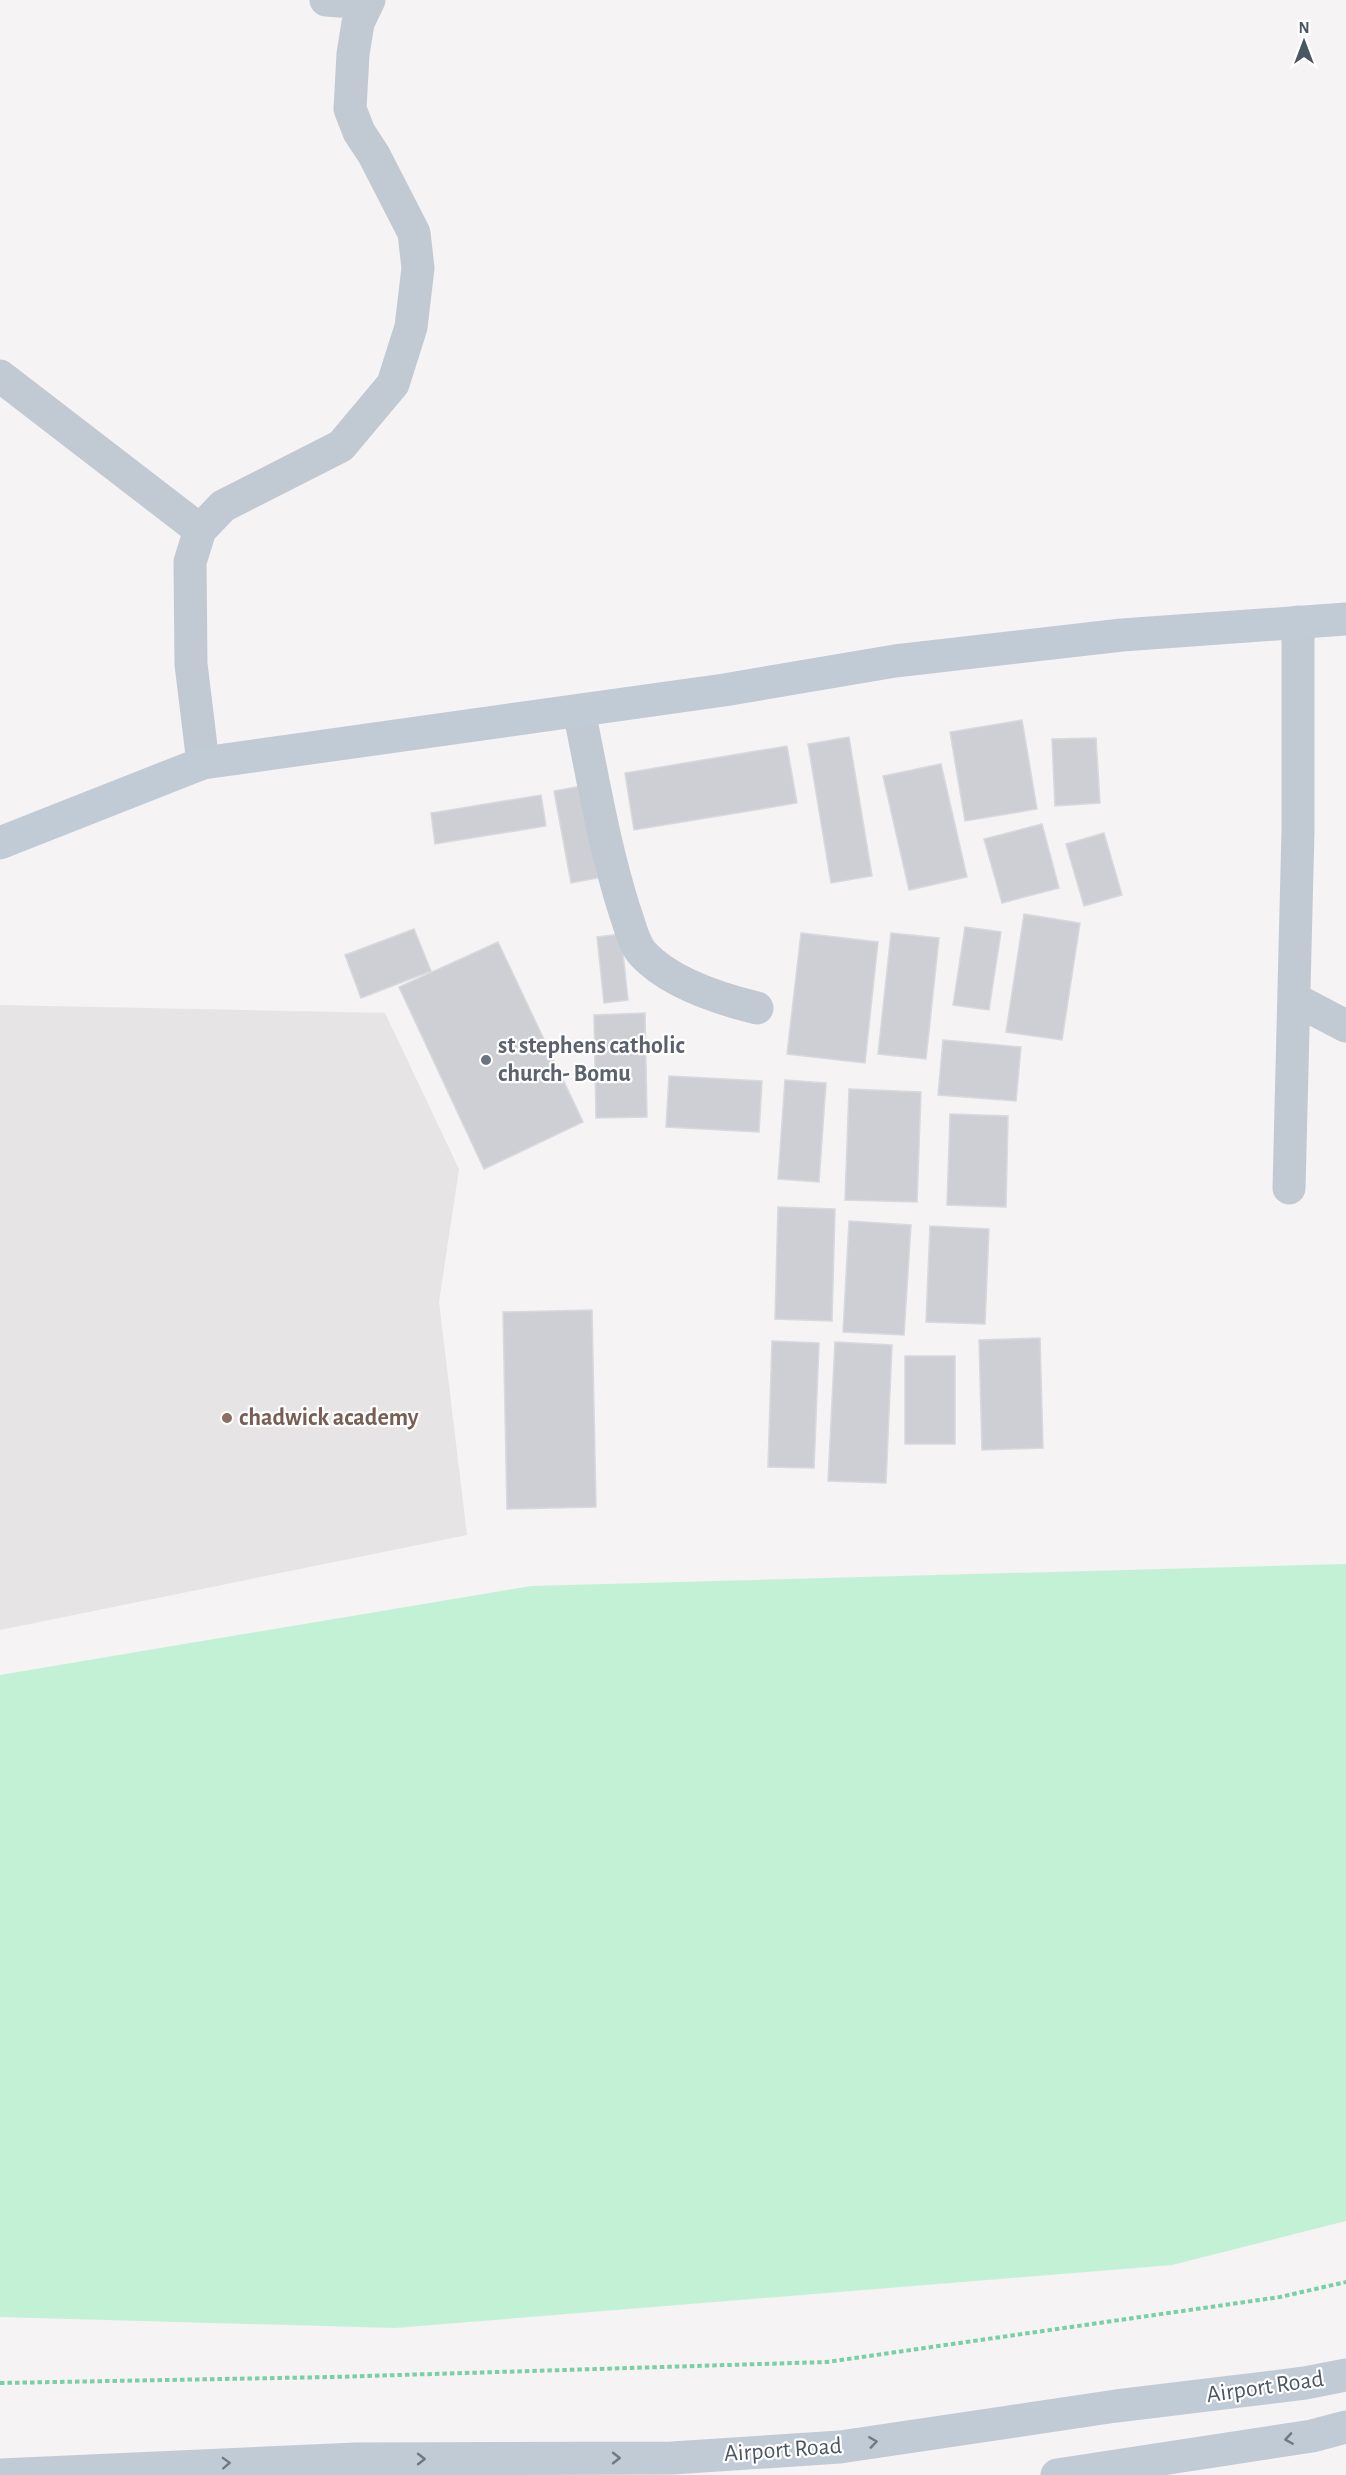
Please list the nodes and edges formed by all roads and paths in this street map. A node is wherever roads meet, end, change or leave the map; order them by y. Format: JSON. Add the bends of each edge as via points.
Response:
{"nodes":[{"id":1,"x":326,"y":0,"type":"edge"},
{"id":2,"x":368,"y":1,"type":"edge"},
{"id":3,"x":0,"y":376,"type":"edge"},
{"id":4,"x":200,"y":530,"type":"junction"},
{"id":5,"x":1346,"y":619,"type":"edge"},
{"id":6,"x":1298,"y":622,"type":"junction"},
{"id":7,"x":579,"y":711,"type":"junction"},
{"id":8,"x":203,"y":763,"type":"junction"},
{"id":9,"x":0,"y":843,"type":"edge"},
{"id":10,"x":1294,"y":999,"type":"junction"},
{"id":11,"x":758,"y":1008,"type":"dead end"},
{"id":12,"x":1346,"y":1026,"type":"edge"},
{"id":13,"x":1289,"y":1188,"type":"dead end"},
{"id":14,"x":1346,"y":2282,"type":"edge"},
{"id":15,"x":1346,"y":2375,"type":"edge"},
{"id":16,"x":0,"y":2383,"type":"edge"},
{"id":17,"x":1346,"y":2427,"type":"edge"},
{"id":18,"x":0,"y":2475,"type":"edge"},
{"id":19,"x":1057,"y":2475,"type":"edge"}],
"edges":[{"from":1,"to":2,"type":"street"},
{"from":2,"to":4,"type":"street","via":[[358,23],[350,109],[414,233],[418,268],[411,327],[393,384],[340,446],[223,506]]},
{"from":3,"to":4,"type":"street"},
{"from":4,"to":8,"type":"street","via":[[190,562],[191,664]]},
{"from":5,"to":6,"type":"main road"},
{"from":6,"to":7,"type":"main road","via":[[1122,634],[895,661]]},
{"from":6,"to":10,"type":"street"},
{"from":7,"to":8,"type":"main road"},
{"from":7,"to":11,"type":"street","via":[[618,889],[642,953],[667,973],[720,999]]},
{"from":8,"to":9,"type":"main road"},
{"from":10,"to":12,"type":"street"},
{"from":10,"to":13,"type":"street"},
{"from":14,"to":16,"type":"path","via":[[1280,2297],[827,2362]]},
{"from":18,"to":15,"type":"main road","name":"Airport Road","one_way":true,"via":[[356,2459],[672,2458],[840,2446]]},
{"from":17,"to":19,"type":"main road","one_way":true,"via":[[1312,2436]]}]}
